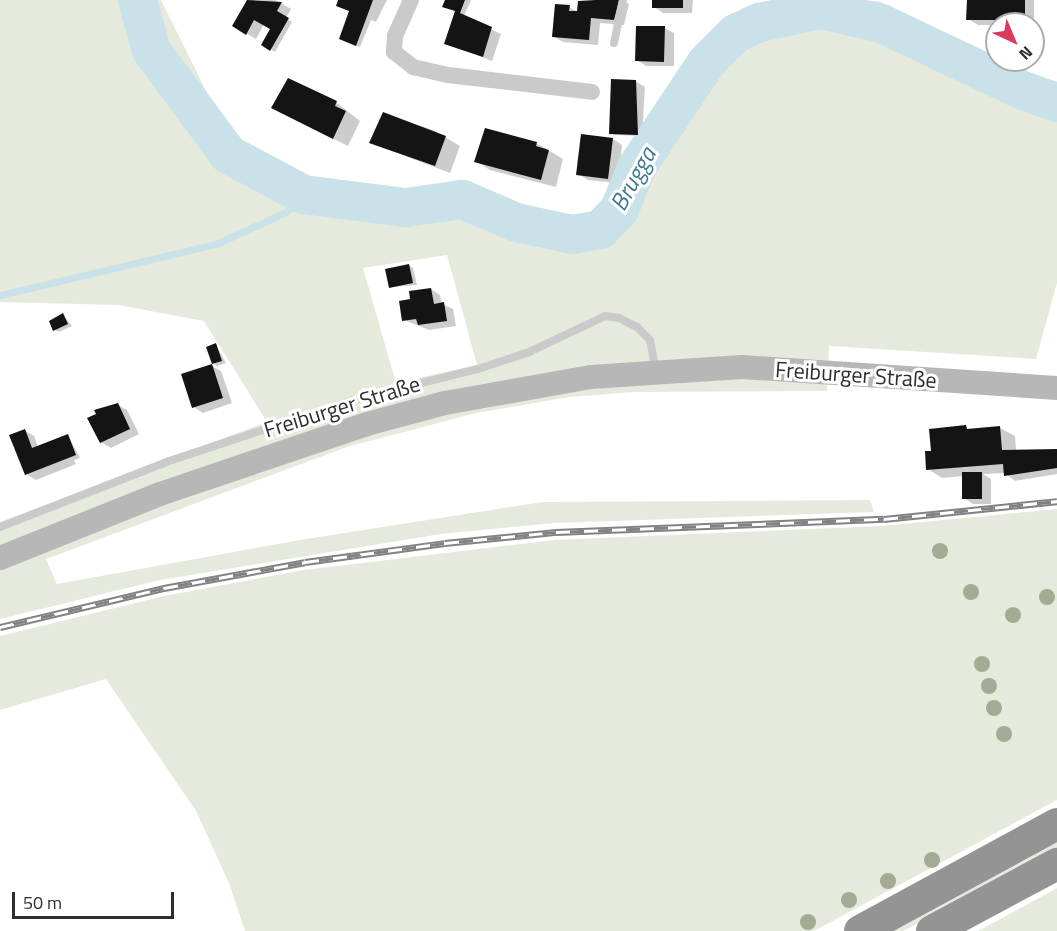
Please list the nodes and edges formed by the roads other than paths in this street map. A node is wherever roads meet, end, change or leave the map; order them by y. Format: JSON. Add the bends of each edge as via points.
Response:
{"nodes":[{"id":1,"x":411,"y":0,"type":"edge"},
{"id":2,"x":623,"y":0,"type":"edge"},
{"id":3,"x":614,"y":43,"type":"dead end"},
{"id":4,"x":592,"y":92,"type":"dead end"},
{"id":5,"x":656,"y":371,"type":"junction"},
{"id":6,"x":1057,"y":388,"type":"edge"},
{"id":7,"x":0,"y":527,"type":"edge"},
{"id":8,"x":0,"y":558,"type":"edge"},
{"id":9,"x":1057,"y":824,"type":"edge"},
{"id":10,"x":1057,"y":864,"type":"edge"},
{"id":11,"x":860,"y":931,"type":"edge"},
{"id":12,"x":932,"y":931,"type":"edge"}],
"edges":[{"from":1,"to":4,"type":"street","via":[[395,36],[394,52],[413,67],[469,78]]},
{"from":2,"to":3,"type":"lane"},
{"from":5,"to":6,"type":"street","name":"Freiburger Straße","via":[[742,367]]},
{"from":5,"to":7,"type":"lane","name":"Freiburger Straße","via":[[650,340],[637,327],[605,316],[529,352],[353,400],[169,461]]},
{"from":5,"to":8,"type":"street","name":"Freiburger Straße","via":[[512,390],[367,424],[160,494]]},
{"from":9,"to":11,"type":"highway"},
{"from":10,"to":12,"type":"highway"}]}
